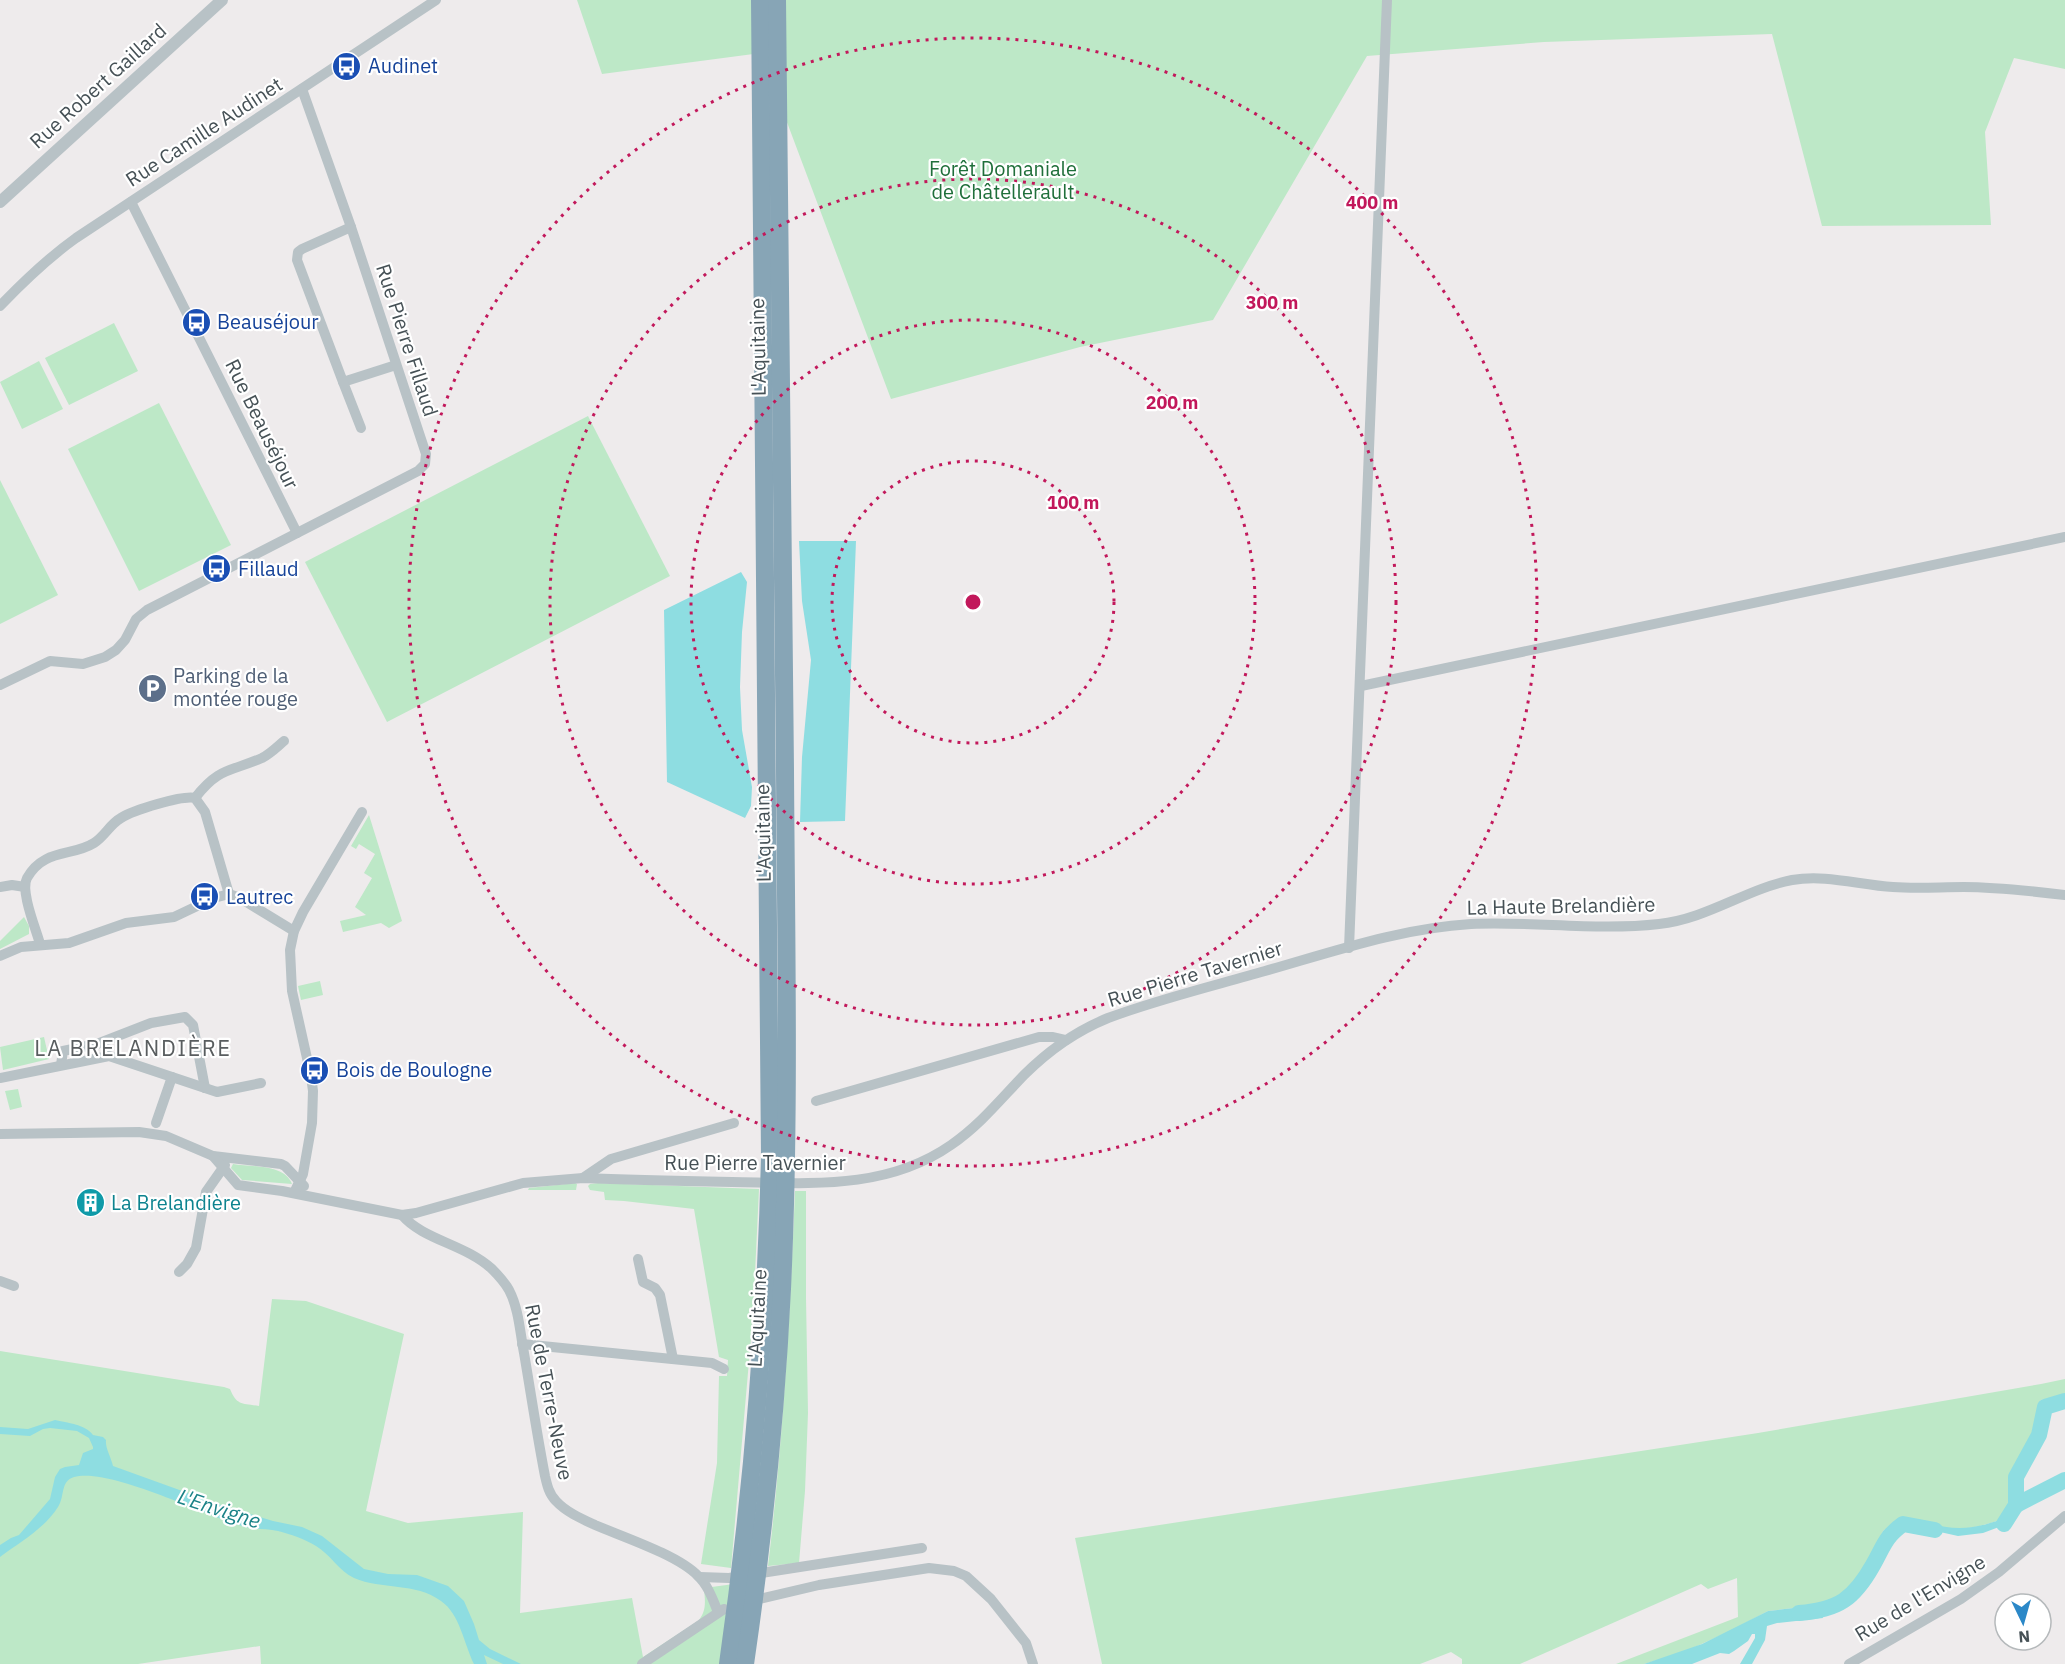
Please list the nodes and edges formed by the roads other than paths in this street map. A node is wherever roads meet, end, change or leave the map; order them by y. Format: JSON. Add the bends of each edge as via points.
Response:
{"nodes":[{"id":1,"x":222,"y":0,"type":"edge"},
{"id":2,"x":436,"y":0,"type":"edge"},
{"id":3,"x":760,"y":0,"type":"edge"},
{"id":4,"x":777,"y":0,"type":"edge"},
{"id":5,"x":1387,"y":0,"type":"edge"},
{"id":6,"x":302,"y":89,"type":"junction"},
{"id":7,"x":0,"y":202,"type":"edge"},
{"id":8,"x":131,"y":202,"type":"junction"},
{"id":9,"x":351,"y":227,"type":"junction"},
{"id":10,"x":0,"y":306,"type":"edge"},
{"id":11,"x":396,"y":365,"type":"junction"},
{"id":12,"x":343,"y":382,"type":"junction"},
{"id":13,"x":361,"y":428,"type":"dead end"},
{"id":14,"x":297,"y":533,"type":"junction"},
{"id":15,"x":2065,"y":537,"type":"edge"},
{"id":16,"x":0,"y":685,"type":"edge"},
{"id":17,"x":1361,"y":686,"type":"junction"},
{"id":18,"x":284,"y":741,"type":"dead end"},
{"id":19,"x":195,"y":798,"type":"junction"},
{"id":20,"x":362,"y":812,"type":"dead end"},
{"id":21,"x":0,"y":887,"type":"edge"},
{"id":22,"x":25,"y":887,"type":"junction"},
{"id":23,"x":229,"y":894,"type":"junction"},
{"id":24,"x":2065,"y":895,"type":"edge"},
{"id":25,"x":294,"y":931,"type":"junction"},
{"id":26,"x":40,"y":944,"type":"junction"},
{"id":27,"x":1349,"y":948,"type":"junction"},
{"id":28,"x":0,"y":956,"type":"edge"},
{"id":29,"x":1066,"y":1040,"type":"junction"},
{"id":30,"x":61,"y":1065,"type":"junction"},
{"id":31,"x":172,"y":1077,"type":"junction"},
{"id":32,"x":0,"y":1078,"type":"edge"},
{"id":33,"x":261,"y":1083,"type":"dead end"},
{"id":34,"x":205,"y":1088,"type":"junction"},
{"id":35,"x":816,"y":1101,"type":"dead end"},
{"id":36,"x":156,"y":1123,"type":"dead end"},
{"id":37,"x":734,"y":1123,"type":"dead end"},
{"id":38,"x":0,"y":1134,"type":"edge"},
{"id":39,"x":213,"y":1156,"type":"junction"},
{"id":40,"x":232,"y":1159,"type":"junction"},
{"id":41,"x":224,"y":1169,"type":"junction"},
{"id":42,"x":583,"y":1178,"type":"junction"},
{"id":43,"x":301,"y":1183,"type":"junction"},
{"id":44,"x":294,"y":1193,"type":"junction"},
{"id":45,"x":318,"y":1198,"type":"junction"},
{"id":46,"x":402,"y":1215,"type":"junction"},
{"id":47,"x":638,"y":1259,"type":"dead end"},
{"id":48,"x":179,"y":1272,"type":"dead end"},
{"id":49,"x":0,"y":1281,"type":"edge"},
{"id":50,"x":14,"y":1286,"type":"dead end"},
{"id":51,"x":522,"y":1344,"type":"junction"},
{"id":52,"x":673,"y":1359,"type":"junction"},
{"id":53,"x":724,"y":1369,"type":"dead end"},
{"id":54,"x":2065,"y":1516,"type":"edge"},
{"id":55,"x":922,"y":1548,"type":"dead end"},
{"id":56,"x":751,"y":1568,"type":"junction"},
{"id":57,"x":700,"y":1577,"type":"junction"},
{"id":58,"x":736,"y":1611,"type":"junction"},
{"id":59,"x":642,"y":1664,"type":"edge"},
{"id":60,"x":728,"y":1664,"type":"edge"},
{"id":61,"x":745,"y":1664,"type":"edge"},
{"id":62,"x":1033,"y":1664,"type":"edge"},
{"id":63,"x":1848,"y":1664,"type":"edge"}],
"edges":[{"from":1,"to":7,"type":"street","name":"Rue Robert Gaillard"},
{"from":2,"to":6,"type":"street","name":"Rue Camille Audinet"},
{"from":3,"to":56,"type":"highway","name":"L'Aquitaine","via":[[770,1157]]},
{"from":4,"to":56,"type":"highway","name":"L'Aquitaine","via":[[787,1101],[781,1311],[773,1424]]},
{"from":5,"to":17,"type":"street"},
{"from":6,"to":8,"type":"street","name":"Rue Camille Audinet"},
{"from":6,"to":9,"type":"street","name":"Rue Pierre Fillaud"},
{"from":8,"to":10,"type":"street","name":"Rue Camille Audinet","via":[[53,255]]},
{"from":8,"to":14,"type":"street","name":"Rue Beauséjour"},
{"from":9,"to":11,"type":"street","name":"Rue Pierre Fillaud"},
{"from":9,"to":12,"type":"street","via":[[302,249],[297,256]]},
{"from":11,"to":12,"type":"street"},
{"from":11,"to":14,"type":"street","name":"Rue Pierre Fillaud","via":[[426,454],[424,464],[418,471]]},
{"from":12,"to":13,"type":"street"},
{"from":14,"to":16,"type":"street","via":[[147,610],[136,619],[125,640],[105,657],[83,664],[50,661]]},
{"from":15,"to":17,"type":"street"},
{"from":17,"to":27,"type":"street"},
{"from":18,"to":19,"type":"street","via":[[264,757],[216,776]]},
{"from":19,"to":22,"type":"street","via":[[182,798],[128,814],[94,843],[41,862]]},
{"from":19,"to":23,"type":"street","via":[[205,812]]},
{"from":20,"to":25,"type":"street"},
{"from":21,"to":22,"type":"street"},
{"from":22,"to":26,"type":"street"},
{"from":23,"to":25,"type":"street"},
{"from":23,"to":26,"type":"street","via":[[174,917],[126,923],[69,943]]},
{"from":24,"to":27,"type":"street","name":"La Haute Brelandière","via":[[1981,887],[1898,888],[1800,879],[1772,885],[1707,913],[1673,922],[1635,926],[1461,925]]},
{"from":25,"to":43,"type":"street","via":[[290,950],[292,991],[313,1091],[312,1123]]},
{"from":26,"to":28,"type":"street","via":[[21,946]]},
{"from":27,"to":29,"type":"street","name":"Rue Pierre Tavernier","via":[[1134,1010],[1092,1025]]},
{"from":29,"to":35,"type":"street","via":[[1039,1037]]},
{"from":29,"to":42,"type":"street","name":"Rue Pierre Tavernier","via":[[1024,1075],[983,1120],[947,1148],[883,1176],[806,1184]]},
{"from":30,"to":31,"type":"street","via":[[109,1056]]},
{"from":30,"to":32,"type":"street"},
{"from":30,"to":34,"type":"street","via":[[63,1051],[97,1044],[152,1023],[185,1017],[193,1025]]},
{"from":31,"to":34,"type":"street"},
{"from":31,"to":36,"type":"street"},
{"from":33,"to":34,"type":"street","via":[[217,1092]]},
{"from":37,"to":42,"type":"street","via":[[611,1159]]},
{"from":38,"to":39,"type":"street","name":"Rue Pierre Tavernier","via":[[139,1132],[166,1136]]},
{"from":39,"to":40,"type":"street","name":"Rue Pierre Tavernier"},
{"from":39,"to":41,"type":"street","name":"Rue Pierre Tavernier"},
{"from":40,"to":41,"type":"street"},
{"from":40,"to":43,"type":"street","name":"Rue Pierre Tavernier","via":[[280,1164]]},
{"from":41,"to":44,"type":"street","name":"Rue Pierre Tavernier","via":[[238,1185]]},
{"from":41,"to":48,"type":"street","via":[[206,1192],[196,1248]]},
{"from":42,"to":46,"type":"street","name":"Rue Pierre Tavernier","via":[[523,1183]]},
{"from":43,"to":44,"type":"street"},
{"from":43,"to":45,"type":"street","name":"Rue Pierre Tavernier"},
{"from":44,"to":45,"type":"street","name":"Rue Pierre Tavernier"},
{"from":45,"to":46,"type":"street","name":"Rue Pierre Tavernier"},
{"from":46,"to":51,"type":"street","name":"Rue de Terre-Neuve","via":[[418,1229],[458,1246],[491,1268],[514,1303]]},
{"from":47,"to":52,"type":"street","via":[[643,1282],[660,1295]]},
{"from":49,"to":50,"type":"street"},
{"from":51,"to":52,"type":"street"},
{"from":51,"to":57,"type":"street","name":"Rue de Terre-Neuve","via":[[544,1470],[555,1501],[587,1521],[674,1559]]},
{"from":52,"to":53,"type":"street","via":[[712,1363]]},
{"from":54,"to":63,"type":"street","name":"Rue de l'Envigne","via":[[1961,1599]]},
{"from":55,"to":57,"type":"street","via":[[729,1578]]},
{"from":56,"to":58,"type":"highway","name":"L'Aquitaine"},
{"from":57,"to":58,"type":"street","name":"Rue de Terre-Neuve"},
{"from":58,"to":59,"type":"street","via":[[699,1628]]},
{"from":58,"to":60,"type":"highway","name":"L'Aquitaine"},
{"from":58,"to":61,"type":"highway","name":"L'Aquitaine"},
{"from":58,"to":62,"type":"street","via":[[739,1603],[819,1585],[940,1568],[954,1570],[977,1585],[1026,1642]]}]}
